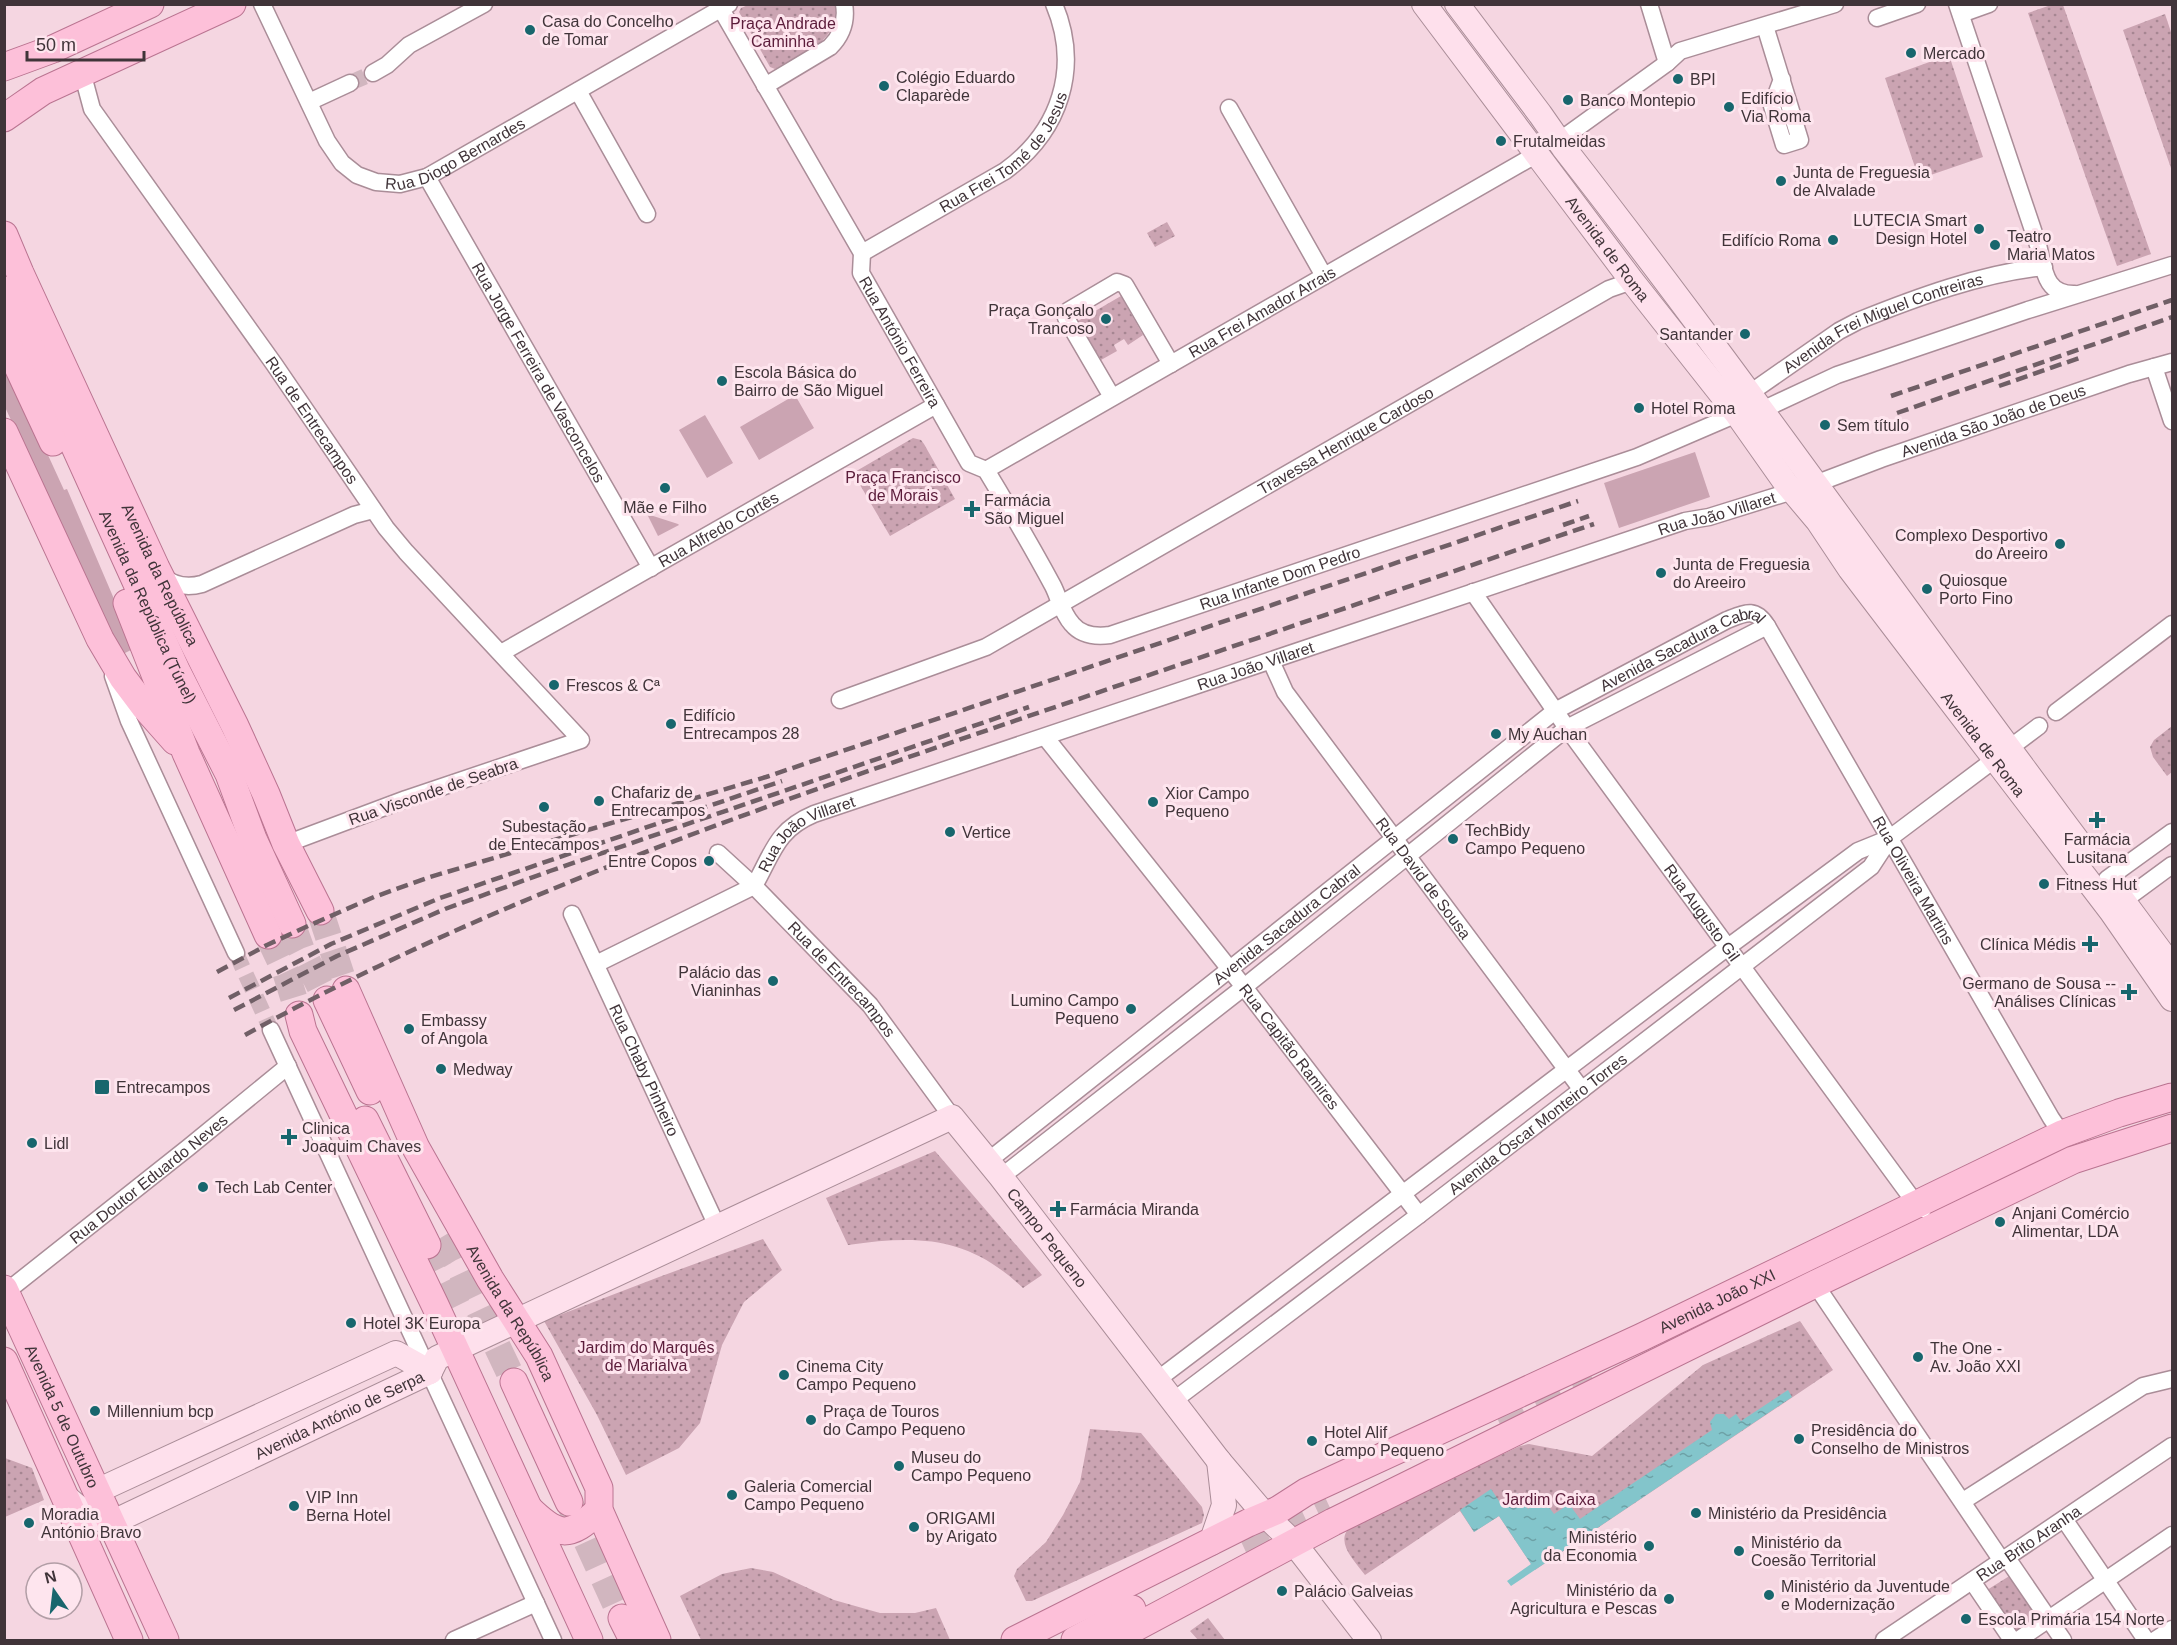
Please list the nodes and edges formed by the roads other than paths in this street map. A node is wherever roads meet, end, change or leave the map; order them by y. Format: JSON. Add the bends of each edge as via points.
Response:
{"nodes":[{"id":1,"x":150,"y":4,"type":"edge"},
{"id":2,"x":232,"y":4,"type":"edge"},
{"id":3,"x":262,"y":4,"type":"edge"},
{"id":4,"x":484,"y":4,"type":"edge"},
{"id":5,"x":844,"y":4,"type":"edge"},
{"id":6,"x":1054,"y":4,"type":"edge"},
{"id":7,"x":1424,"y":4,"type":"edge"},
{"id":8,"x":1457,"y":4,"type":"edge"},
{"id":9,"x":1649,"y":4,"type":"edge"},
{"id":10,"x":1835,"y":4,"type":"edge"},
{"id":11,"x":1917,"y":4,"type":"edge"},
{"id":12,"x":1989,"y":4,"type":"edge"},
{"id":13,"x":725,"y":7,"type":"edge"},
{"id":14,"x":1959,"y":9,"type":"edge"},
{"id":15,"x":1877,"y":18,"type":"dead end"},
{"id":16,"x":1765,"y":26,"type":"junction"},
{"id":17,"x":1666,"y":63,"type":"junction"},
{"id":18,"x":4,"y":67,"type":"edge"},
{"id":19,"x":86,"y":71,"type":"junction"},
{"id":20,"x":373,"y":72,"type":"tunnel mouth"},
{"id":21,"x":1782,"y":79,"type":"dead end"},
{"id":22,"x":350,"y":83,"type":"tunnel mouth"},
{"id":23,"x":765,"y":86,"type":"junction"},
{"id":24,"x":578,"y":91,"type":"junction"},
{"id":25,"x":309,"y":102,"type":"junction"},
{"id":26,"x":1228,"y":108,"type":"dead end"},
{"id":27,"x":4,"y":118,"type":"edge"},
{"id":28,"x":1561,"y":144,"type":"junction"},
{"id":29,"x":1536,"y":156,"type":"junction"},
{"id":30,"x":427,"y":177,"type":"junction"},
{"id":31,"x":647,"y":214,"type":"dead end"},
{"id":32,"x":4,"y":235,"type":"edge"},
{"id":33,"x":862,"y":253,"type":"junction"},
{"id":34,"x":2172,"y":265,"type":"edge"},
{"id":35,"x":2046,"y":275,"type":"junction"},
{"id":36,"x":1324,"y":276,"type":"junction"},
{"id":37,"x":1632,"y":281,"type":"junction"},
{"id":38,"x":4,"y":290,"type":"edge"},
{"id":39,"x":2079,"y":294,"type":"junction"},
{"id":40,"x":2028,"y":310,"type":"junction"},
{"id":41,"x":4,"y":337,"type":"edge"},
{"id":42,"x":2172,"y":362,"type":"edge"},
{"id":43,"x":1171,"y":364,"type":"junction"},
{"id":44,"x":2154,"y":367,"type":"junction"},
{"id":45,"x":1112,"y":397,"type":"junction"},
{"id":46,"x":1756,"y":401,"type":"junction"},
{"id":47,"x":936,"y":405,"type":"junction"},
{"id":48,"x":1737,"y":414,"type":"junction"},
{"id":49,"x":2172,"y":421,"type":"edge"},
{"id":50,"x":4,"y":432,"type":"edge"},
{"id":51,"x":986,"y":470,"type":"junction"},
{"id":52,"x":1804,"y":488,"type":"junction"},
{"id":53,"x":373,"y":510,"type":"junction"},
{"id":54,"x":156,"y":568,"type":"junction"},
{"id":55,"x":651,"y":568,"type":"junction"},
{"id":56,"x":1473,"y":592,"type":"junction"},
{"id":57,"x":1060,"y":603,"type":"junction"},
{"id":58,"x":2172,"y":624,"type":"edge"},
{"id":59,"x":1767,"y":626,"type":"junction"},
{"id":60,"x":100,"y":639,"type":"junction"},
{"id":61,"x":501,"y":654,"type":"junction"},
{"id":62,"x":1271,"y":661,"type":"junction"},
{"id":63,"x":840,"y":700,"type":"dead end"},
{"id":64,"x":1554,"y":711,"type":"junction"},
{"id":65,"x":2056,"y":712,"type":"dead end"},
{"id":66,"x":2038,"y":726,"type":"dead end"},
{"id":67,"x":1567,"y":728,"type":"junction"},
{"id":68,"x":1046,"y":738,"type":"junction"},
{"id":69,"x":581,"y":740,"type":"joint"},
{"id":70,"x":186,"y":753,"type":"junction"},
{"id":71,"x":2001,"y":754,"type":"junction"},
{"id":72,"x":229,"y":774,"type":"junction"},
{"id":73,"x":2172,"y":832,"type":"edge"},
{"id":74,"x":1395,"y":838,"type":"junction"},
{"id":75,"x":1890,"y":838,"type":"junction"},
{"id":76,"x":286,"y":844,"type":"junction"},
{"id":77,"x":718,"y":853,"type":"dead end"},
{"id":78,"x":1407,"y":856,"type":"junction"},
{"id":79,"x":2172,"y":865,"type":"edge"},
{"id":80,"x":2107,"y":879,"type":"junction"},
{"id":81,"x":754,"y":886,"type":"junction"},
{"id":82,"x":2117,"y":906,"type":"junction"},
{"id":83,"x":320,"y":911,"type":"tunnel mouth"},
{"id":84,"x":572,"y":914,"type":"dead end"},
{"id":85,"x":1728,"y":947,"type":"junction"},
{"id":86,"x":236,"y":953,"type":"tunnel mouth"},
{"id":87,"x":596,"y":964,"type":"junction"},
{"id":88,"x":1741,"y":966,"type":"junction"},
{"id":89,"x":2172,"y":967,"type":"edge"},
{"id":90,"x":1229,"y":968,"type":"junction"},
{"id":91,"x":1244,"y":987,"type":"junction"},
{"id":92,"x":2172,"y":999,"type":"edge"},
{"id":93,"x":328,"y":1000,"type":"junction"},
{"id":94,"x":271,"y":1030,"type":"tunnel mouth"},
{"id":95,"x":288,"y":1066,"type":"junction"},
{"id":96,"x":1103,"y":1071,"type":"junction"},
{"id":97,"x":1567,"y":1071,"type":"junction"},
{"id":98,"x":1115,"y":1088,"type":"junction"},
{"id":99,"x":1582,"y":1090,"type":"junction"},
{"id":100,"x":2172,"y":1097,"type":"edge"},
{"id":101,"x":952,"y":1117,"type":"junction"},
{"id":102,"x":2172,"y":1128,"type":"edge"},
{"id":103,"x":2062,"y":1134,"type":"junction"},
{"id":104,"x":429,"y":1143,"type":"dead end"},
{"id":105,"x":2073,"y":1160,"type":"junction"},
{"id":106,"x":994,"y":1169,"type":"junction"},
{"id":107,"x":1402,"y":1194,"type":"junction"},
{"id":108,"x":1916,"y":1204,"type":"junction"},
{"id":109,"x":1419,"y":1215,"type":"junction"},
{"id":110,"x":1944,"y":1222,"type":"junction"},
{"id":111,"x":717,"y":1226,"type":"junction"},
{"id":112,"x":435,"y":1241,"type":"tunnel mouth"},
{"id":113,"x":1815,"y":1284,"type":"junction"},
{"id":114,"x":5,"y":1290,"type":"edge"},
{"id":115,"x":516,"y":1319,"type":"junction"},
{"id":116,"x":1642,"y":1337,"type":"junction"},
{"id":117,"x":455,"y":1349,"type":"junction"},
{"id":118,"x":4,"y":1361,"type":"edge"},
{"id":119,"x":1640,"y":1369,"type":"junction"},
{"id":120,"x":430,"y":1372,"type":"junction"},
{"id":121,"x":2172,"y":1379,"type":"edge"},
{"id":122,"x":1157,"y":1380,"type":"junction"},
{"id":123,"x":506,"y":1386,"type":"tunnel mouth"},
{"id":124,"x":1173,"y":1401,"type":"junction"},
{"id":125,"x":1498,"y":1420,"type":"tunnel mouth"},
{"id":126,"x":2172,"y":1446,"type":"edge"},
{"id":127,"x":1220,"y":1461,"type":"junction"},
{"id":128,"x":97,"y":1491,"type":"junction"},
{"id":129,"x":67,"y":1498,"type":"junction"},
{"id":130,"x":1963,"y":1501,"type":"junction"},
{"id":131,"x":550,"y":1507,"type":"junction"},
{"id":132,"x":598,"y":1510,"type":"junction"},
{"id":133,"x":1271,"y":1513,"type":"junction"},
{"id":134,"x":2064,"y":1519,"type":"junction"},
{"id":135,"x":111,"y":1523,"type":"junction"},
{"id":136,"x":2172,"y":1535,"type":"edge"},
{"id":137,"x":1211,"y":1543,"type":"junction"},
{"id":138,"x":1294,"y":1543,"type":"junction"},
{"id":139,"x":1245,"y":1550,"type":"tunnel mouth"},
{"id":140,"x":2004,"y":1559,"type":"junction"},
{"id":141,"x":1972,"y":1581,"type":"junction"},
{"id":142,"x":2106,"y":1581,"type":"junction"},
{"id":143,"x":536,"y":1603,"type":"junction"},
{"id":144,"x":2049,"y":1619,"type":"junction"},
{"id":145,"x":2172,"y":1629,"type":"edge"},
{"id":146,"x":612,"y":1633,"type":"edge"},
{"id":147,"x":1017,"y":1640,"type":"edge"},
{"id":148,"x":129,"y":1641,"type":"edge"},
{"id":149,"x":165,"y":1641,"type":"edge"},
{"id":150,"x":454,"y":1641,"type":"edge"},
{"id":151,"x":553,"y":1641,"type":"edge"},
{"id":152,"x":657,"y":1641,"type":"edge"},
{"id":153,"x":1075,"y":1641,"type":"edge"},
{"id":154,"x":1112,"y":1641,"type":"edge"},
{"id":155,"x":1369,"y":1641,"type":"edge"},
{"id":156,"x":1884,"y":1641,"type":"edge"},
{"id":157,"x":2012,"y":1641,"type":"edge"},
{"id":158,"x":2018,"y":1641,"type":"edge"},
{"id":159,"x":2063,"y":1641,"type":"edge"},
{"id":160,"x":2146,"y":1641,"type":"edge"},
{"id":161,"x":2155,"y":1641,"type":"edge"}],
"edges":[{"from":1,"to":18,"type":"main road"},
{"from":2,"to":19,"type":"main road"},
{"from":3,"to":25,"type":"street","name":"Rua Diogo Bernardes"},
{"from":4,"to":20,"type":"street","via":[[409,45]]},
{"from":5,"to":23,"type":"street","via":[[844,26],[831,47]]},
{"from":6,"to":33,"type":"street","name":"Rua Frei Tomé de Jesus","via":[[1065,40],[1066,70],[1060,100],[1039,140],[1005,171]]},
{"from":7,"to":29,"type":"main road","name":"Avenida de Roma"},
{"from":8,"to":28,"type":"main road","name":"Avenida de Roma"},
{"from":9,"to":17,"type":"street"},
{"from":10,"to":16,"type":"street"},
{"from":11,"to":15,"type":"street"},
{"from":12,"to":14,"type":"street"},
{"from":13,"to":23,"type":"street","name":"Rua António Ferreira"},
{"from":13,"to":24,"type":"street","name":"Rua Diogo Bernardes"},
{"from":14,"to":35,"type":"street"},
{"from":16,"to":17,"type":"street","via":[[1680,51]]},
{"from":16,"to":21,"type":"street"},
{"from":17,"to":28,"type":"street"},
{"from":19,"to":27,"type":"main road","via":[[31,98]]},
{"from":19,"to":53,"type":"street","name":"Rua de Entrecampos","via":[[92,109]]},
{"from":22,"to":25,"type":"street"},
{"from":23,"to":33,"type":"street","name":"Rua António Ferreira"},
{"from":24,"to":30,"type":"street","name":"Rua Diogo Bernardes"},
{"from":24,"to":31,"type":"street"},
{"from":25,"to":30,"type":"street","name":"Rua Diogo Bernardes","via":[[332,148],[357,176],[400,184]]},
{"from":26,"to":36,"type":"street"},
{"from":28,"to":29,"type":"main road"},
{"from":28,"to":46,"type":"main road","name":"Avenida de Roma"},
{"from":29,"to":36,"type":"street","name":"Rua Frei Amador Arrais"},
{"from":29,"to":37,"type":"main road","name":"Avenida de Roma"},
{"from":30,"to":55,"type":"street","name":"Rua Jorge Ferreira de Vasconcelos"},
{"from":32,"to":54,"type":"main road","name":"Avenida da República"},
{"from":33,"to":47,"type":"street","name":"Rua António Ferreira","via":[[861,273]]},
{"from":34,"to":39,"type":"street","name":"Avenida Frei Miguel Contreiras"},
{"from":35,"to":39,"type":"street","via":[[2058,292]]},
{"from":35,"to":40,"type":"street","via":[[2043,298]]},
{"from":35,"to":46,"type":"street","name":"Avenida Frei Miguel Contreiras","via":[[2019,269],[1986,277],[1858,321],[1839,331]]},
{"from":36,"to":43,"type":"street","name":"Rua Frei Amador Arrais"},
{"from":37,"to":48,"type":"main road","name":"Avenida de Roma"},
{"from":37,"to":57,"type":"street","name":"Travessa Henrique Cardoso","via":[[1609,289]]},
{"from":38,"to":72,"type":"main road","name":"Avenida da República (Túnel)","via":[[177,672]]},
{"from":39,"to":40,"type":"street","name":"Avenida Frei Miguel Contreiras"},
{"from":40,"to":46,"type":"street","name":"Avenida Frei Miguel Contreiras"},
{"from":41,"to":70,"type":"main road","name":"Avenida da República (Túnel)","via":[[129,608]]},
{"from":42,"to":44,"type":"street","name":"Avenida São João de Deus"},
{"from":43,"to":45,"type":"street","name":"Rua Frei Amador Arrais"},
{"from":43,"to":45,"type":"street","via":[[1125,285],[1117,282],[1068,311],[1066,318]]},
{"from":44,"to":49,"type":"street"},
{"from":44,"to":52,"type":"street","name":"Avenida São João de Deus"},
{"from":45,"to":51,"type":"street","name":"Rua Frei Amador Arrais"},
{"from":46,"to":48,"type":"main road"},
{"from":46,"to":52,"type":"main road","name":"Avenida de Roma"},
{"from":47,"to":51,"type":"street","name":"Rua António Ferreira","via":[[969,463]]},
{"from":47,"to":55,"type":"street","name":"Rua Alfredo Cortês"},
{"from":48,"to":52,"type":"main road","name":"Avenida de Roma"},
{"from":48,"to":57,"type":"street","name":"Rua Infante Dom Pedro","via":[[1637,457],[1110,635],[1093,636],[1078,629]]},
{"from":50,"to":60,"type":"main road"},
{"from":51,"to":57,"type":"street","name":"Rua António Ferreira"},
{"from":52,"to":56,"type":"street","name":"Rua João Villaret","via":[[1708,518],[1685,521]]},
{"from":52,"to":71,"type":"main road","name":"Avenida de Roma","via":[[1818,521],[1857,578]]},
{"from":53,"to":54,"type":"street","via":[[202,584],[173,584]]},
{"from":53,"to":61,"type":"street","name":"Rua de Entrecampos","via":[[406,552]]},
{"from":54,"to":76,"type":"main road","name":"Avenida da República","via":[[239,736]]},
{"from":55,"to":61,"type":"street","name":"Rua Alfredo Cortês"},
{"from":56,"to":62,"type":"street","name":"Rua João Villaret"},
{"from":56,"to":64,"type":"street","name":"Rua Augusto Gil"},
{"from":57,"to":63,"type":"street","via":[[986,647]]},
{"from":58,"to":65,"type":"street"},
{"from":59,"to":64,"type":"street","name":"Avenida Sacadura Cabral","via":[[1761,616],[1752,613],[1735,617]]},
{"from":59,"to":67,"type":"street","name":"Avenida Sacadura Cabral"},
{"from":59,"to":75,"type":"street","name":"Rua Oliveira Martins"},
{"from":60,"to":70,"type":"main road","via":[[144,706]]},
{"from":60,"to":86,"type":"street","via":[[129,721]]},
{"from":61,"to":69,"type":"street","name":"Rua de Entrecampos"},
{"from":62,"to":68,"type":"street","name":"Rua João Villaret"},
{"from":62,"to":74,"type":"street","name":"Rua David de Sousa","via":[[1285,692]]},
{"from":64,"to":67,"type":"street","name":"Rua Augusto Gil"},
{"from":64,"to":74,"type":"street","name":"Avenida Sacadura Cabral"},
{"from":66,"to":71,"type":"street","name":"Avenida Óscar Monteiro Torres"},
{"from":67,"to":78,"type":"street","name":"Avenida Sacadura Cabral"},
{"from":67,"to":85,"type":"street","name":"Rua Augusto Gil"},
{"from":68,"to":81,"type":"street","name":"Rua João Villaret","via":[[797,821],[777,842]]},
{"from":68,"to":90,"type":"street","name":"Rua Capitão Ramires"},
{"from":69,"to":76,"type":"street","name":"Rua Visconde de Seabra"},
{"from":70,"to":72,"type":"main road","name":"Avenida da República (Túnel)","via":[[280,929]]},
{"from":71,"to":75,"type":"street","name":"Avenida Óscar Monteiro Torres"},
{"from":71,"to":80,"type":"main road","name":"Avenida de Roma"},
{"from":71,"to":82,"type":"main road","name":"Avenida de Roma"},
{"from":72,"to":76,"type":"main road"},
{"from":73,"to":80,"type":"street"},
{"from":74,"to":78,"type":"street","name":"Rua David de Sousa"},
{"from":74,"to":90,"type":"street","name":"Avenida Sacadura Cabral"},
{"from":75,"to":85,"type":"street","name":"Avenida Óscar Monteiro Torres","via":[[1858,851]]},
{"from":75,"to":88,"type":"street","name":"Avenida Óscar Monteiro Torres","via":[[1871,867]]},
{"from":75,"to":103,"type":"street","name":"Rua Oliveira Martins"},
{"from":76,"to":83,"type":"main road","name":"Avenida da República"},
{"from":77,"to":81,"type":"street","name":"Rua de Entrecampos"},
{"from":78,"to":91,"type":"street","name":"Avenida Sacadura Cabral"},
{"from":78,"to":97,"type":"street","name":"Rua David de Sousa"},
{"from":79,"to":82,"type":"street"},
{"from":80,"to":82,"type":"main road","name":"Avenida de Roma"},
{"from":81,"to":87,"type":"street"},
{"from":81,"to":101,"type":"street","name":"Rua de Entrecampos","via":[[870,1005]]},
{"from":82,"to":89,"type":"main road","name":"Avenida de Roma"},
{"from":82,"to":92,"type":"main road","name":"Avenida de Roma"},
{"from":84,"to":87,"type":"street","name":"Rua Chaby Pinheiro"},
{"from":85,"to":88,"type":"street","name":"Rua Augusto Gil"},
{"from":85,"to":97,"type":"street","name":"Avenida Óscar Monteiro Torres"},
{"from":87,"to":111,"type":"street","name":"Rua Chaby Pinheiro"},
{"from":88,"to":99,"type":"street","name":"Avenida Óscar Monteiro Torres"},
{"from":88,"to":108,"type":"street","name":"Rua Augusto Gil"},
{"from":90,"to":91,"type":"street","name":"Rua Capitão Ramires"},
{"from":90,"to":96,"type":"street","name":"Avenida Sacadura Cabral"},
{"from":91,"to":98,"type":"street","name":"Avenida Sacadura Cabral"},
{"from":91,"to":107,"type":"street","name":"Rua Capitão Ramires"},
{"from":93,"to":104,"type":"main road"},
{"from":93,"to":112,"type":"main road"},
{"from":93,"to":115,"type":"main road","name":"Avenida da República"},
{"from":93,"to":117,"type":"main road","via":[[308,1041]]},
{"from":94,"to":95,"type":"street"},
{"from":95,"to":114,"type":"street","name":"Rua Doutor Eduardo Neves"},
{"from":95,"to":120,"type":"street"},
{"from":96,"to":98,"type":"street"},
{"from":96,"to":106,"type":"street","name":"Avenida Sacadura Cabral"},
{"from":97,"to":99,"type":"street","name":"Rua David de Sousa"},
{"from":97,"to":107,"type":"street","name":"Avenida Óscar Monteiro Torres"},
{"from":98,"to":106,"type":"street","name":"Avenida Sacadura Cabral"},
{"from":99,"to":109,"type":"street","name":"Avenida Óscar Monteiro Torres"},
{"from":100,"to":103,"type":"main road","name":"Avenida João XXI"},
{"from":101,"to":106,"type":"main road","name":"Campo Pequeno"},
{"from":101,"to":111,"type":"main road"},
{"from":102,"to":105,"type":"main road","name":"Avenida João XXI"},
{"from":103,"to":105,"type":"main road"},
{"from":103,"to":108,"type":"main road","name":"Avenida João XXI"},
{"from":105,"to":110,"type":"main road","name":"Avenida João XXI"},
{"from":106,"to":122,"type":"main road","name":"Campo Pequeno"},
{"from":107,"to":109,"type":"street","name":"Rua Capitão Ramires"},
{"from":107,"to":122,"type":"street","name":"Avenida Óscar Monteiro Torres"},
{"from":108,"to":110,"type":"street","name":"Rua Augusto Gil"},
{"from":108,"to":116,"type":"main road","name":"Avenida João XXI"},
{"from":109,"to":124,"type":"street","name":"Avenida Óscar Monteiro Torres"},
{"from":110,"to":113,"type":"main road","name":"Avenida João XXI"},
{"from":111,"to":115,"type":"main road"},
{"from":113,"to":119,"type":"main road","name":"Avenida João XXI"},
{"from":113,"to":130,"type":"street"},
{"from":114,"to":128,"type":"main road","name":"Avenida 5 de Outubro"},
{"from":115,"to":117,"type":"main road"},
{"from":115,"to":132,"type":"main road","name":"Avenida da República","via":[[539,1356],[599,1488]]},
{"from":116,"to":119,"type":"main road","via":[[1646,1351]]},
{"from":116,"to":133,"type":"main road","name":"Avenida João XXI","via":[[1306,1492]]},
{"from":117,"to":120,"type":"main road","via":[[437,1358]]},
{"from":117,"to":131,"type":"main road"},
{"from":118,"to":129,"type":"main road","name":"Avenida 5 de Outubro"},
{"from":119,"to":138,"type":"main road","name":"Avenida João XXI"},
{"from":120,"to":128,"type":"main road","name":"Avenida António de Serpa","via":[[396,1353]]},
{"from":120,"to":135,"type":"main road","name":"Avenida António de Serpa"},
{"from":120,"to":143,"type":"street"},
{"from":121,"to":130,"type":"street","via":[[2143,1386]]},
{"from":122,"to":124,"type":"main road","name":"Campo Pequeno"},
{"from":123,"to":131,"type":"main road"},
{"from":124,"to":127,"type":"main road","name":"Campo Pequeno"},
{"from":125,"to":133,"type":"main road","via":[[1313,1506]]},
{"from":126,"to":134,"type":"street","name":"Rua Brito Aranha"},
{"from":127,"to":133,"type":"main road","name":"Campo Pequeno"},
{"from":127,"to":137,"type":"main road","via":[[1224,1505]]},
{"from":128,"to":135,"type":"main road","name":"Avenida 5 de Outubro"},
{"from":129,"to":135,"type":"main road","via":[[86,1514]]},
{"from":129,"to":148,"type":"main road","name":"Avenida 5 de Outubro"},
{"from":130,"to":140,"type":"street"},
{"from":131,"to":132,"type":"main road","via":[[544,1523],[567,1532],[584,1525]]},
{"from":131,"to":146,"type":"main road"},
{"from":132,"to":152,"type":"main road","name":"Avenida da República"},
{"from":133,"to":137,"type":"main road"},
{"from":133,"to":138,"type":"main road","name":"Campo Pequeno"},
{"from":134,"to":140,"type":"street","name":"Rua Brito Aranha"},
{"from":134,"to":142,"type":"street"},
{"from":135,"to":149,"type":"main road","name":"Avenida 5 de Outubro"},
{"from":136,"to":142,"type":"street"},
{"from":137,"to":147,"type":"main road"},
{"from":138,"to":154,"type":"main road"},
{"from":138,"to":155,"type":"main road","name":"Campo Pequeno"},
{"from":139,"to":153,"type":"main road"},
{"from":140,"to":141,"type":"street","name":"Rua Brito Aranha"},
{"from":140,"to":144,"type":"street"},
{"from":141,"to":156,"type":"street","name":"Rua Brito Aranha"},
{"from":141,"to":157,"type":"street"},
{"from":142,"to":144,"type":"street"},
{"from":142,"to":160,"type":"street"},
{"from":143,"to":150,"type":"street"},
{"from":143,"to":151,"type":"street"},
{"from":144,"to":158,"type":"street"},
{"from":144,"to":159,"type":"street"},
{"from":145,"to":161,"type":"street"}]}
